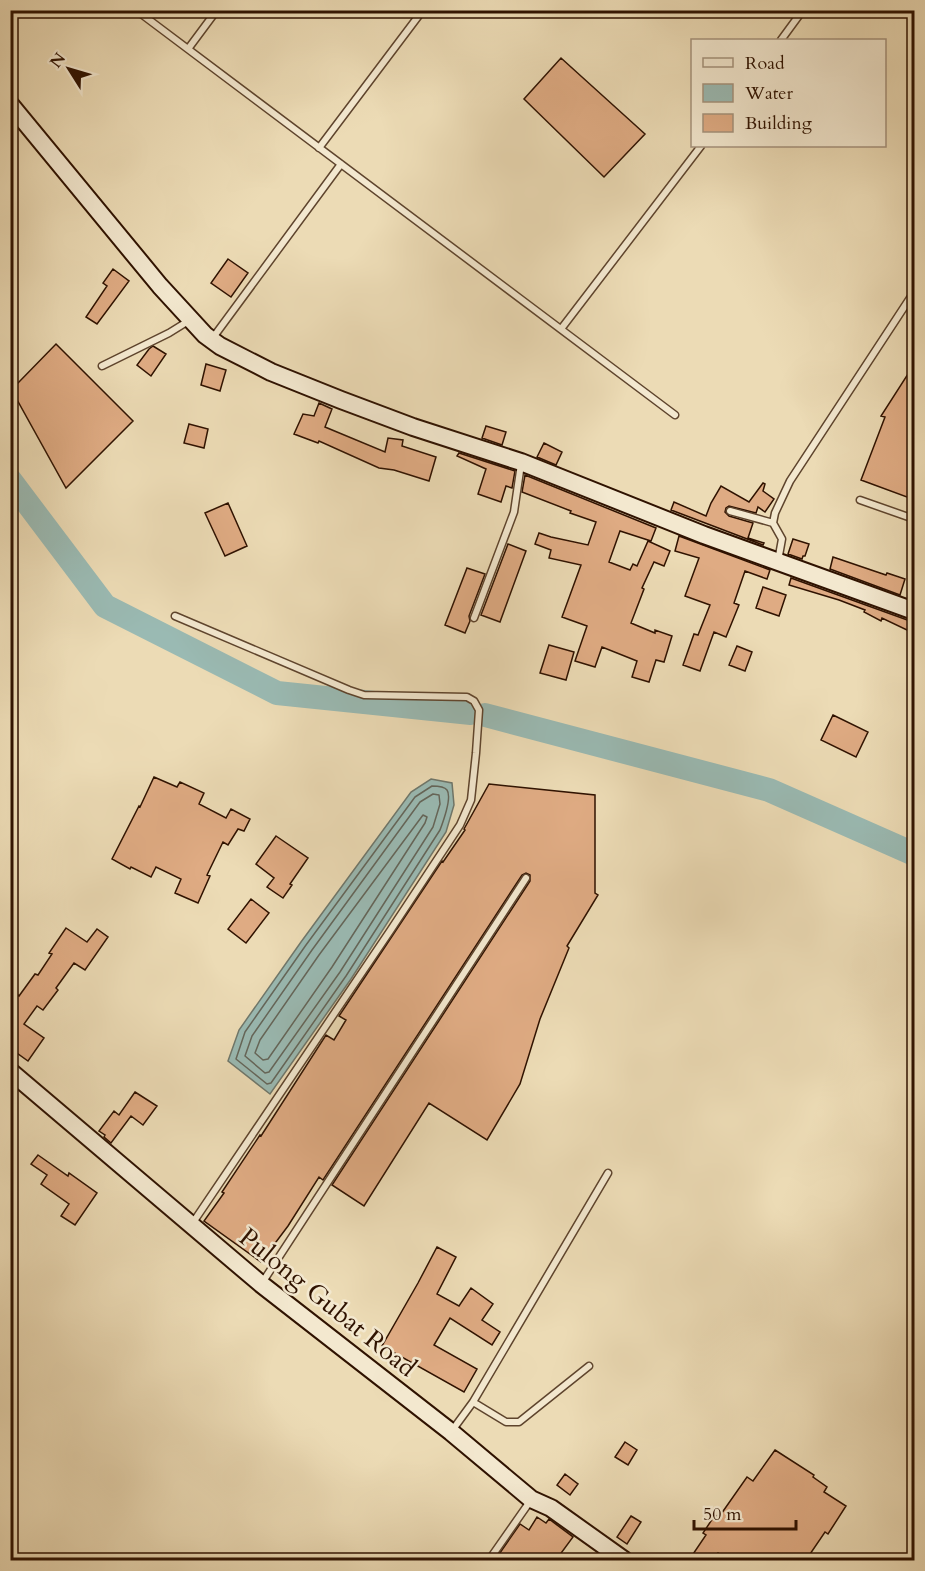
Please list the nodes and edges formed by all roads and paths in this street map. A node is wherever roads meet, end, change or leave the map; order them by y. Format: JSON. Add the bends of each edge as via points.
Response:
{"nodes":[{"id":1,"x":136,"y":10,"type":"edge"},
{"id":2,"x":217,"y":10,"type":"edge"},
{"id":3,"x":423,"y":10,"type":"edge"},
{"id":4,"x":803,"y":10,"type":"edge"},
{"id":5,"x":782,"y":39,"type":"edge"},
{"id":6,"x":188,"y":49,"type":"junction"},
{"id":7,"x":10,"y":104,"type":"edge"},
{"id":8,"x":700,"y":147,"type":"edge"},
{"id":9,"x":319,"y":148,"type":"junction"},
{"id":10,"x":341,"y":164,"type":"junction"},
{"id":11,"x":915,"y":292,"type":"edge"},
{"id":12,"x":191,"y":319,"type":"junction"},
{"id":13,"x":561,"y":329,"type":"junction"},
{"id":14,"x":212,"y":340,"type":"junction"},
{"id":15,"x":102,"y":366,"type":"dead end"},
{"id":16,"x":675,"y":415,"type":"dead end"},
{"id":17,"x":521,"y":462,"type":"junction"},
{"id":18,"x":860,"y":500,"type":"dead end"},
{"id":19,"x":730,"y":511,"type":"dead end"},
{"id":20,"x":915,"y":519,"type":"edge"},
{"id":21,"x":773,"y":523,"type":"junction"},
{"id":22,"x":778,"y":561,"type":"junction"},
{"id":23,"x":915,"y":611,"type":"edge"},
{"id":24,"x":175,"y":616,"type":"dead end"},
{"id":25,"x":474,"y":618,"type":"dead end"},
{"id":26,"x":526,"y":878,"type":"dead end"},
{"id":27,"x":10,"y":1071,"type":"edge"},
{"id":28,"x":608,"y":1173,"type":"dead end"},
{"id":29,"x":192,"y":1224,"type":"junction"},
{"id":30,"x":261,"y":1284,"type":"junction"},
{"id":31,"x":589,"y":1366,"type":"dead end"},
{"id":32,"x":473,"y":1402,"type":"junction"},
{"id":33,"x":450,"y":1432,"type":"junction"},
{"id":34,"x":531,"y":1499,"type":"junction"},
{"id":35,"x":489,"y":1560,"type":"edge"},
{"id":36,"x":624,"y":1560,"type":"edge"}],
"edges":[{"from":1,"to":6,"type":"lane"},
{"from":2,"to":6,"type":"lane"},
{"from":3,"to":9,"type":"lane"},
{"from":4,"to":5,"type":"lane"},
{"from":6,"to":9,"type":"lane"},
{"from":7,"to":12,"type":"street"},
{"from":8,"to":13,"type":"lane"},
{"from":9,"to":10,"type":"lane"},
{"from":10,"to":13,"type":"lane"},
{"from":10,"to":14,"type":"lane"},
{"from":11,"to":21,"type":"lane","via":[[790,481]]},
{"from":12,"to":14,"type":"street"},
{"from":12,"to":15,"type":"lane"},
{"from":13,"to":16,"type":"lane"},
{"from":14,"to":17,"type":"street","via":[[271,372],[341,400]]},
{"from":17,"to":22,"type":"street"},
{"from":17,"to":25,"type":"lane","via":[[514,512]]},
{"from":18,"to":20,"type":"lane"},
{"from":19,"to":21,"type":"lane"},
{"from":21,"to":22,"type":"lane","via":[[782,539]]},
{"from":22,"to":23,"type":"street"},
{"from":24,"to":29,"type":"lane","via":[[364,695],[467,697],[479,710],[471,800],[460,825]]},
{"from":26,"to":30,"type":"lane"},
{"from":27,"to":29,"type":"street","name":"Pulong Gubat Road"},
{"from":28,"to":32,"type":"lane"},
{"from":29,"to":30,"type":"street","name":"Pulong Gubat Road"},
{"from":30,"to":33,"type":"street","name":"Pulong Gubat Road"},
{"from":31,"to":32,"type":"lane","via":[[519,1422],[506,1422]]},
{"from":32,"to":33,"type":"lane"},
{"from":33,"to":34,"type":"street","name":"Pulong Gubat Road"},
{"from":34,"to":35,"type":"lane"},
{"from":34,"to":36,"type":"street","name":"Pulong Gubat Road","via":[[551,1508]]}]}
